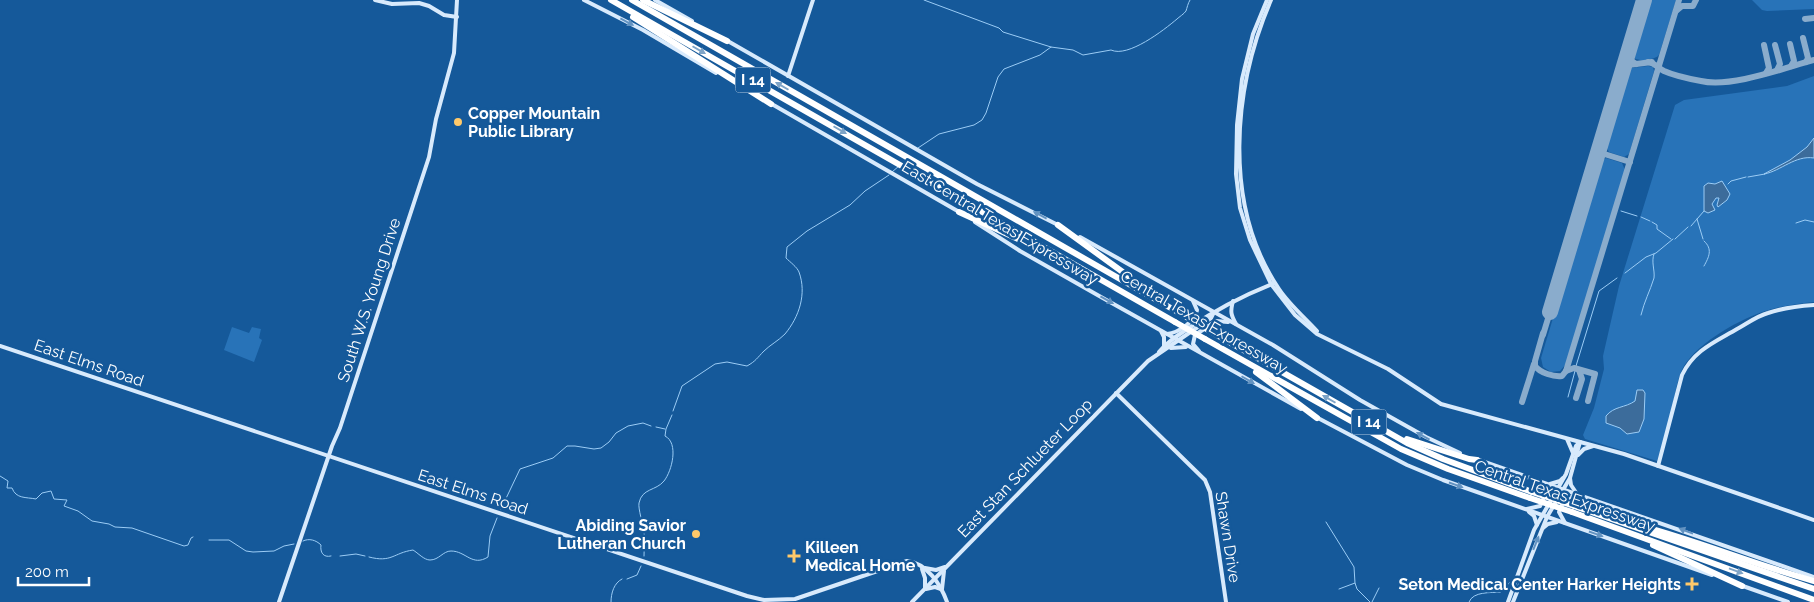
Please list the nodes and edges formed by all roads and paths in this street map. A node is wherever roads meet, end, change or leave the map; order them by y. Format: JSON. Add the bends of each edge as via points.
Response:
{"nodes":[{"id":1,"x":375,"y":0,"type":"edge"},
{"id":2,"x":457,"y":0,"type":"edge"},
{"id":3,"x":584,"y":0,"type":"edge"},
{"id":4,"x":610,"y":0,"type":"edge"},
{"id":5,"x":632,"y":0,"type":"edge"},
{"id":6,"x":643,"y":0,"type":"edge"},
{"id":7,"x":655,"y":0,"type":"edge"},
{"id":8,"x":813,"y":0,"type":"edge"},
{"id":9,"x":1267,"y":0,"type":"edge"},
{"id":10,"x":1272,"y":0,"type":"edge"},
{"id":11,"x":457,"y":17,"type":"junction"},
{"id":12,"x":1256,"y":34,"type":"junction"},
{"id":13,"x":727,"y":41,"type":"junction"},
{"id":14,"x":788,"y":76,"type":"junction"},
{"id":15,"x":771,"y":104,"type":"junction"},
{"id":16,"x":959,"y":212,"type":"junction"},
{"id":17,"x":1058,"y":225,"type":"junction"},
{"id":18,"x":1066,"y":259,"type":"junction"},
{"id":19,"x":1273,"y":284,"type":"junction"},
{"id":20,"x":1190,"y":299,"type":"junction"},
{"id":21,"x":1234,"y":301,"type":"junction"},
{"id":22,"x":1814,"y":305,"type":"edge"},
{"id":23,"x":1172,"y":308,"type":"junction"},
{"id":24,"x":1214,"y":312,"type":"junction"},
{"id":25,"x":1230,"y":322,"type":"junction"},
{"id":26,"x":1238,"y":326,"type":"junction"},
{"id":27,"x":1163,"y":332,"type":"junction"},
{"id":28,"x":1173,"y":338,"type":"junction"},
{"id":29,"x":1178,"y":341,"type":"junction"},
{"id":30,"x":0,"y":346,"type":"edge"},
{"id":31,"x":1164,"y":346,"type":"junction"},
{"id":32,"x":1189,"y":347,"type":"junction"},
{"id":33,"x":1168,"y":348,"type":"junction"},
{"id":34,"x":1158,"y":354,"type":"junction"},
{"id":35,"x":1202,"y":354,"type":"junction"},
{"id":36,"x":1244,"y":361,"type":"junction"},
{"id":37,"x":1116,"y":393,"type":"junction"},
{"id":38,"x":1317,"y":418,"type":"junction"},
{"id":39,"x":1390,"y":433,"type":"junction"},
{"id":40,"x":1567,"y":439,"type":"junction"},
{"id":41,"x":1580,"y":442,"type":"junction"},
{"id":42,"x":1593,"y":446,"type":"junction"},
{"id":43,"x":1575,"y":456,"type":"junction"},
{"id":44,"x":328,"y":457,"type":"junction"},
{"id":45,"x":1478,"y":460,"type":"junction"},
{"id":46,"x":1658,"y":466,"type":"junction"},
{"id":47,"x":1568,"y":476,"type":"junction"},
{"id":48,"x":1537,"y":480,"type":"junction"},
{"id":49,"x":1550,"y":484,"type":"junction"},
{"id":50,"x":1561,"y":488,"type":"junction"},
{"id":51,"x":1578,"y":494,"type":"junction"},
{"id":52,"x":1531,"y":495,"type":"junction"},
{"id":53,"x":1573,"y":509,"type":"junction"},
{"id":54,"x":1526,"y":510,"type":"junction"},
{"id":55,"x":1544,"y":516,"type":"junction"},
{"id":56,"x":1610,"y":519,"type":"junction"},
{"id":57,"x":1814,"y":520,"type":"edge"},
{"id":58,"x":1560,"y":522,"type":"junction"},
{"id":59,"x":1566,"y":524,"type":"junction"},
{"id":60,"x":1537,"y":525,"type":"junction"},
{"id":61,"x":1542,"y":530,"type":"junction"},
{"id":62,"x":1635,"y":535,"type":"junction"},
{"id":63,"x":921,"y":567,"type":"junction"},
{"id":64,"x":946,"y":568,"type":"junction"},
{"id":65,"x":1814,"y":577,"type":"edge"},
{"id":66,"x":935,"y":579,"type":"junction"},
{"id":67,"x":1814,"y":581,"type":"edge"},
{"id":68,"x":1742,"y":586,"type":"junction"},
{"id":69,"x":942,"y":589,"type":"junction"},
{"id":70,"x":1814,"y":589,"type":"edge"},
{"id":71,"x":924,"y":590,"type":"junction"},
{"id":72,"x":1814,"y":600,"type":"edge"},
{"id":73,"x":279,"y":602,"type":"edge"},
{"id":74,"x":912,"y":602,"type":"edge"},
{"id":75,"x":947,"y":602,"type":"edge"},
{"id":76,"x":1226,"y":602,"type":"edge"},
{"id":77,"x":1508,"y":602,"type":"edge"},
{"id":78,"x":1513,"y":602,"type":"edge"},
{"id":79,"x":1788,"y":602,"type":"edge"}],
"edges":[{"from":1,"to":11,"type":"main road","via":[[392,4],[419,2],[444,15]]},
{"from":2,"to":11,"type":"main road","name":"South W.S. Young Drive"},
{"from":3,"to":15,"type":"main road","name":"East Central Texas Expressway","one_way":true},
{"from":4,"to":15,"type":"highway"},
{"from":4,"to":18,"type":"highway","name":"Central Texas Expressway","number":"I 14","one_way":true},
{"from":23,"to":5,"type":"highway","name":"Central Texas Expressway","number":"I 14","one_way":true},
{"from":6,"to":13,"type":"highway"},
{"from":7,"to":13,"type":"main road","name":"East Central Texas Expressway"},
{"from":8,"to":14,"type":"main road"},
{"from":9,"to":12,"type":"main road"},
{"from":10,"to":12,"type":"main road"},
{"from":11,"to":44,"type":"main road","name":"South W.S. Young Drive","via":[[454,53],[429,157]]},
{"from":12,"to":19,"type":"main road","via":[[1244,94],[1240,160],[1245,207],[1254,242]]},
{"from":13,"to":14,"type":"main road","name":"East Central Texas Expressway"},
{"from":17,"to":14,"type":"main road","name":"East Central Texas Expressway","one_way":true,"via":[[976,184]]},
{"from":15,"to":16,"type":"main road","name":"East Central Texas Expressway"},
{"from":16,"to":18,"type":"highway"},
{"from":16,"to":27,"type":"main road","name":"East Central Texas Expressway","one_way":true},
{"from":17,"to":20,"type":"main road","name":"East Central Texas Expressway"},
{"from":17,"to":23,"type":"highway"},
{"from":18,"to":36,"type":"highway","name":"Central Texas Expressway","number":"I 14","bridge":true},
{"from":19,"to":21,"type":"main road","name":"East Stan Schlueter Loop"},
{"from":19,"to":40,"type":"main road","via":[[1285,304],[1318,334],[1388,369],[1441,404]]},
{"from":20,"to":24,"type":"main road","name":"East Central Texas Expressway"},
{"from":20,"to":27,"type":"main road","via":[[1196,307],[1194,319],[1173,333]]},
{"from":21,"to":24,"type":"main road","name":"East Stan Schlueter Loop"},
{"from":21,"to":26,"type":"main road","via":[[1230,312]]},
{"from":22,"to":46,"type":"main road","via":[[1762,315],[1697,353],[1682,375]]},
{"from":39,"to":23,"type":"highway","name":"Central Texas Expressway","number":"I 14","one_way":true,"bridge":true},
{"from":24,"to":25,"type":"main road","name":"East Central Texas Expressway"},
{"from":24,"to":28,"type":"main road","name":"East Stan Schlueter Loop"},
{"from":24,"to":29,"type":"main road","name":"East Stan Schlueter Loop","via":[[1212,318]]},
{"from":25,"to":26,"type":"main road","name":"East Central Texas Expressway"},
{"from":25,"to":35,"type":"main road","via":[[1216,320],[1195,335],[1193,344]]},
{"from":45,"to":26,"type":"main road","name":"East Central Texas Expressway","one_way":true,"via":[[1426,437]]},
{"from":27,"to":28,"type":"main road","name":"East Central Texas Expressway"},
{"from":27,"to":31,"type":"main road"},
{"from":28,"to":29,"type":"main road","name":"East Central Texas Expressway"},
{"from":28,"to":31,"type":"main road","name":"East Stan Schlueter Loop"},
{"from":29,"to":32,"type":"main road","name":"East Central Texas Expressway"},
{"from":29,"to":33,"type":"main road","name":"East Stan Schlueter Loop"},
{"from":30,"to":44,"type":"main road","name":"East Elms Road"},
{"from":31,"to":34,"type":"main road","name":"East Stan Schlueter Loop"},
{"from":32,"to":33,"type":"main road"},
{"from":32,"to":35,"type":"main road","name":"East Central Texas Expressway"},
{"from":33,"to":34,"type":"main road","name":"East Stan Schlueter Loop"},
{"from":34,"to":37,"type":"main road","name":"East Stan Schlueter Loop"},
{"from":35,"to":38,"type":"main road","name":"East Central Texas Expressway","one_way":true},
{"from":36,"to":38,"type":"highway"},
{"from":36,"to":52,"type":"highway","name":"Central Texas Expressway","number":"I 14","via":[[1401,449],[1448,469]]},
{"from":37,"to":64,"type":"main road","name":"East Stan Schlueter Loop"},
{"from":37,"to":76,"type":"main road","name":"Shawn Drive","via":[[1205,480],[1210,492]]},
{"from":38,"to":54,"type":"main road","name":"East Central Texas Expressway","one_way":true,"via":[[1420,471]]},
{"from":39,"to":45,"type":"highway"},
{"from":39,"to":52,"type":"highway","name":"Central Texas Expressway","number":"I 14"},
{"from":40,"to":41,"type":"main road"},
{"from":40,"to":43,"type":"main road"},
{"from":41,"to":42,"type":"main road"},
{"from":41,"to":43,"type":"main road"},
{"from":42,"to":43,"type":"main road"},
{"from":42,"to":46,"type":"main road"},
{"from":43,"to":47,"type":"main road"},
{"from":44,"to":63,"type":"main road","name":"East Elms Road","via":[[757,599],[795,599],[903,561]]},
{"from":44,"to":73,"type":"main road","name":"South W.S. Young Drive"},
{"from":45,"to":48,"type":"main road","name":"East Central Texas Expressway"},
{"from":46,"to":57,"type":"main road"},
{"from":47,"to":49,"type":"main road"},
{"from":47,"to":50,"type":"main road"},
{"from":47,"to":51,"type":"main road"},
{"from":48,"to":49,"type":"main road","name":"East Central Texas Expressway"},
{"from":48,"to":54,"type":"main road","via":[[1546,491],[1543,500],[1540,506]]},
{"from":49,"to":50,"type":"main road","name":"East Central Texas Expressway"},
{"from":50,"to":51,"type":"main road","name":"East Central Texas Expressway"},
{"from":50,"to":55,"type":"main road"},
{"from":51,"to":59,"type":"main road","via":[[1561,504],[1559,512]]},
{"from":65,"to":51,"type":"main road","name":"East Central Texas Expressway","one_way":true},
{"from":52,"to":53,"type":"highway","name":"Central Texas Expressway","number":"I 14","bridge":true},
{"from":53,"to":56,"type":"highway","name":"Central Texas Expressway","number":"I 14"},
{"from":53,"to":62,"type":"highway","name":"Central Texas Expressway","number":"I 14"},
{"from":54,"to":55,"type":"main road","name":"East Central Texas Expressway"},
{"from":54,"to":60,"type":"main road","via":[[1534,516]]},
{"from":55,"to":58,"type":"main road","name":"East Central Texas Expressway"},
{"from":55,"to":60,"type":"main road"},
{"from":55,"to":61,"type":"main road"},
{"from":56,"to":67,"type":"highway","via":[[1693,540]]},
{"from":56,"to":70,"type":"highway","name":"Central Texas Expressway","number":"I 14"},
{"from":58,"to":59,"type":"main road","name":"East Central Texas Expressway"},
{"from":58,"to":61,"type":"main road","via":[[1551,522]]},
{"from":59,"to":68,"type":"main road","name":"East Central Texas Expressway","one_way":true},
{"from":60,"to":77,"type":"main road"},
{"from":78,"to":61,"type":"main road","one_way":true},
{"from":62,"to":68,"type":"highway"},
{"from":62,"to":72,"type":"highway","name":"Central Texas Expressway","number":"I 14","one_way":true},
{"from":63,"to":64,"type":"main road","name":"East Elms Road","via":[[932,570]]},
{"from":63,"to":66,"type":"main road"},
{"from":63,"to":71,"type":"main road","via":[[925,578]]},
{"from":64,"to":66,"type":"main road","name":"East Stan Schlueter Loop"},
{"from":64,"to":69,"type":"main road"},
{"from":66,"to":69,"type":"main road"},
{"from":66,"to":71,"type":"main road","name":"East Stan Schlueter Loop"},
{"from":68,"to":79,"type":"main road","name":"East Central Texas Expressway"},
{"from":69,"to":71,"type":"main road"},
{"from":69,"to":75,"type":"main road"},
{"from":71,"to":74,"type":"main road","name":"East Stan Schlueter Loop"}]}
